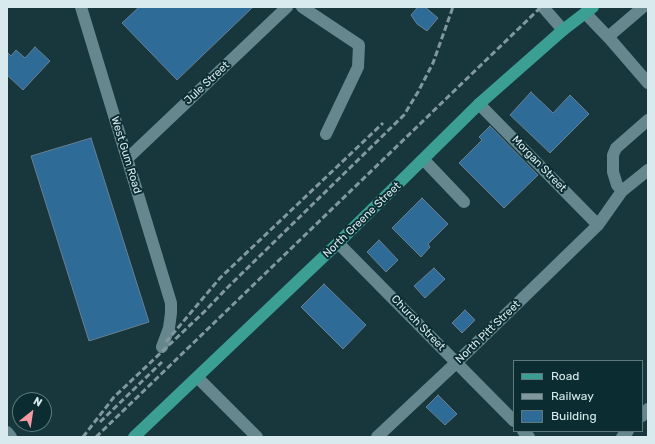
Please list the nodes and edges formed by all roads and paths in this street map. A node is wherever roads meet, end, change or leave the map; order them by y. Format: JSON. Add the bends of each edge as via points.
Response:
{"nodes":[{"id":1,"x":81,"y":7,"type":"edge"},
{"id":2,"x":287,"y":7,"type":"edge"},
{"id":3,"x":302,"y":7,"type":"edge"},
{"id":4,"x":543,"y":7,"type":"edge"},
{"id":5,"x":641,"y":8,"type":"edge"},
{"id":6,"x":589,"y":10,"type":"edge"},
{"id":7,"x":563,"y":30,"type":"junction"},
{"id":8,"x":608,"y":37,"type":"junction"},
{"id":9,"x":648,"y":83,"type":"edge"},
{"id":10,"x":479,"y":104,"type":"junction"},
{"id":11,"x":647,"y":122,"type":"edge"},
{"id":12,"x":326,"y":134,"type":"dead end"},
{"id":13,"x":127,"y":159,"type":"junction"},
{"id":14,"x":424,"y":160,"type":"junction"},
{"id":15,"x":648,"y":170,"type":"edge"},
{"id":16,"x":622,"y":192,"type":"junction"},
{"id":17,"x":464,"y":202,"type":"dead end"},
{"id":18,"x":598,"y":225,"type":"junction"},
{"id":19,"x":338,"y":243,"type":"junction"},
{"id":20,"x":162,"y":347,"type":"dead end"},
{"id":21,"x":456,"y":363,"type":"junction"},
{"id":22,"x":198,"y":378,"type":"junction"},
{"id":23,"x":513,"y":420,"type":"edge"},
{"id":24,"x":7,"y":432,"type":"edge"},
{"id":25,"x":11,"y":437,"type":"edge"},
{"id":26,"x":134,"y":437,"type":"edge"},
{"id":27,"x":257,"y":437,"type":"edge"},
{"id":28,"x":377,"y":437,"type":"edge"}],
"edges":[{"from":1,"to":13,"type":"street","name":"West Gum Road"},
{"from":2,"to":13,"type":"street","name":"Jule Street"},
{"from":3,"to":12,"type":"street","via":[[359,45],[358,67]]},
{"from":4,"to":7,"type":"street"},
{"from":5,"to":8,"type":"street"},
{"from":6,"to":7,"type":"main road","name":"North Greene Street"},
{"from":6,"to":8,"type":"street"},
{"from":7,"to":10,"type":"main road","name":"North Greene Street"},
{"from":8,"to":9,"type":"street"},
{"from":10,"to":14,"type":"main road","name":"North Greene Street"},
{"from":10,"to":18,"type":"street","name":"Morgan Street"},
{"from":11,"to":16,"type":"street","via":[[616,148],[613,155],[613,172],[617,186]]},
{"from":13,"to":20,"type":"street","name":"West Gum Road","via":[[171,303],[169,328]]},
{"from":14,"to":17,"type":"street"},
{"from":14,"to":19,"type":"main road","name":"North Greene Street"},
{"from":15,"to":16,"type":"street","name":"North Pitt Street"},
{"from":16,"to":18,"type":"street","name":"North Pitt Street"},
{"from":18,"to":21,"type":"street","name":"North Pitt Street"},
{"from":19,"to":21,"type":"street","name":"Church Street"},
{"from":19,"to":22,"type":"main road","name":"North Greene Street"},
{"from":21,"to":23,"type":"street","name":"Church Street"},
{"from":21,"to":28,"type":"street","name":"North Pitt Street"},
{"from":22,"to":26,"type":"main road","name":"North Greene Street"},
{"from":22,"to":27,"type":"street"},
{"from":24,"to":25,"type":"street"}]}
